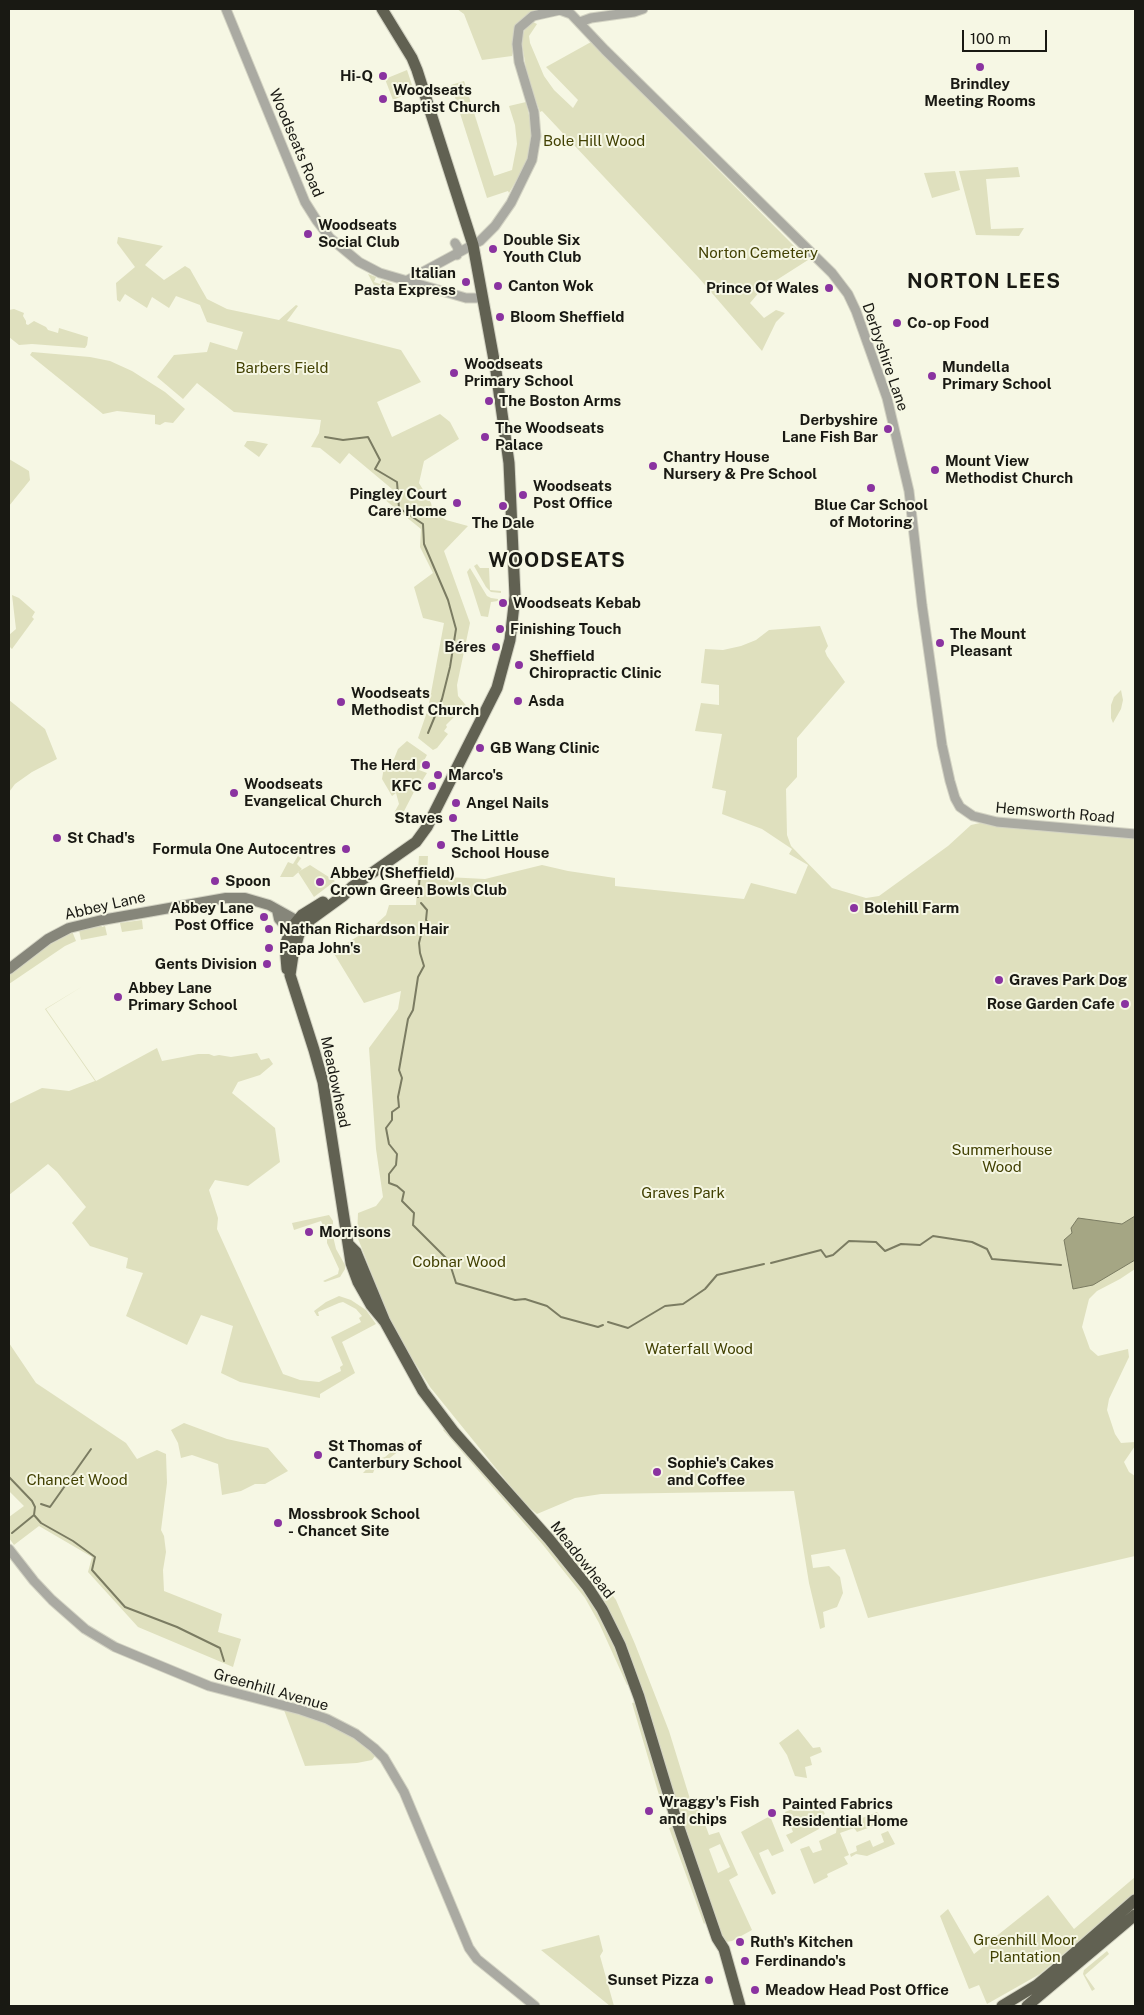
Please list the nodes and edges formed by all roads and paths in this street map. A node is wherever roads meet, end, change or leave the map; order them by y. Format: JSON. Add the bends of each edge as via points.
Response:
{"nodes":[{"id":1,"x":226,"y":9,"type":"edge"},
{"id":2,"x":382,"y":9,"type":"edge"},
{"id":3,"x":643,"y":9,"type":"edge"},
{"id":4,"x":580,"y":22,"type":"junction"},
{"id":5,"x":468,"y":228,"type":"junction"},
{"id":6,"x":489,"y":233,"type":"junction"},
{"id":7,"x":455,"y":243,"type":"dead end"},
{"id":8,"x":473,"y":245,"type":"junction"},
{"id":9,"x":457,"y":255,"type":"junction"},
{"id":10,"x":406,"y":281,"type":"junction"},
{"id":11,"x":483,"y":298,"type":"junction"},
{"id":12,"x":972,"y":816,"type":"joint"},
{"id":13,"x":1135,"y":834,"type":"edge"},
{"id":14,"x":296,"y":926,"type":"junction"},
{"id":15,"x":9,"y":969,"type":"edge"},
{"id":16,"x":9,"y":1549,"type":"edge"},
{"id":17,"x":1135,"y":1900,"type":"edge"},
{"id":18,"x":1135,"y":1915,"type":"edge"},
{"id":19,"x":717,"y":1938,"type":"junction"},
{"id":20,"x":535,"y":2006,"type":"edge"},
{"id":21,"x":732,"y":2006,"type":"edge"},
{"id":22,"x":740,"y":2006,"type":"edge"},
{"id":23,"x":1002,"y":2006,"type":"edge"},
{"id":24,"x":1027,"y":2006,"type":"edge"}],
"edges":[{"from":1,"to":10,"type":"street","name":"Woodseats Road","via":[[298,184],[317,221],[338,246],[360,262]]},
{"from":2,"to":5,"type":"highway","via":[[417,70]]},
{"from":3,"to":4,"type":"street"},
{"from":4,"to":6,"type":"street","name":"Derbyshire Lane","via":[[560,10],[533,16],[519,28],[519,62],[534,112],[535,146],[530,166],[511,203]]},
{"from":4,"to":12,"type":"street","name":"Derbyshire Lane","via":[[832,273],[848,294],[876,365],[900,452],[913,512],[922,605],[942,745],[955,798],[960,807]]},
{"from":5,"to":6,"type":"street","via":[[478,233]]},
{"from":5,"to":8,"type":"highway"},
{"from":6,"to":8,"type":"street"},
{"from":7,"to":9,"type":"street"},
{"from":8,"to":9,"type":"street"},
{"from":8,"to":11,"type":"highway"},
{"from":9,"to":10,"type":"street"},
{"from":10,"to":11,"type":"street","name":"Woodseats Road","via":[[466,298]]},
{"from":11,"to":14,"type":"highway","via":[[509,463],[513,524],[515,596],[506,659],[487,709],[421,837],[352,887],[340,891]]},
{"from":12,"to":13,"type":"street","name":"Hemsworth Road","via":[[997,822]]},
{"from":14,"to":15,"type":"main road","name":"Abbey Lane","via":[[279,919],[277,910],[269,904],[229,897],[84,924],[56,934]]},
{"from":14,"to":19,"type":"highway","name":"Meadowhead","via":[[286,940],[286,966],[323,1082],[349,1256],[358,1282],[442,1416],[549,1539],[602,1609],[620,1645],[639,1698]]},
{"from":16,"to":20,"type":"street","name":"Greenhill Avenue","via":[[52,1600],[85,1629],[115,1646],[209,1686],[327,1719],[374,1748],[384,1758],[404,1792],[469,1948]]},
{"from":17,"to":23,"type":"highway","via":[[1056,1970]]},
{"from":18,"to":24,"type":"highway"},
{"from":19,"to":21,"type":"highway","name":"Meadowhead","via":[[716,1950]]},
{"from":19,"to":22,"type":"highway","name":"Meadowhead","via":[[724,1949]]}]}
